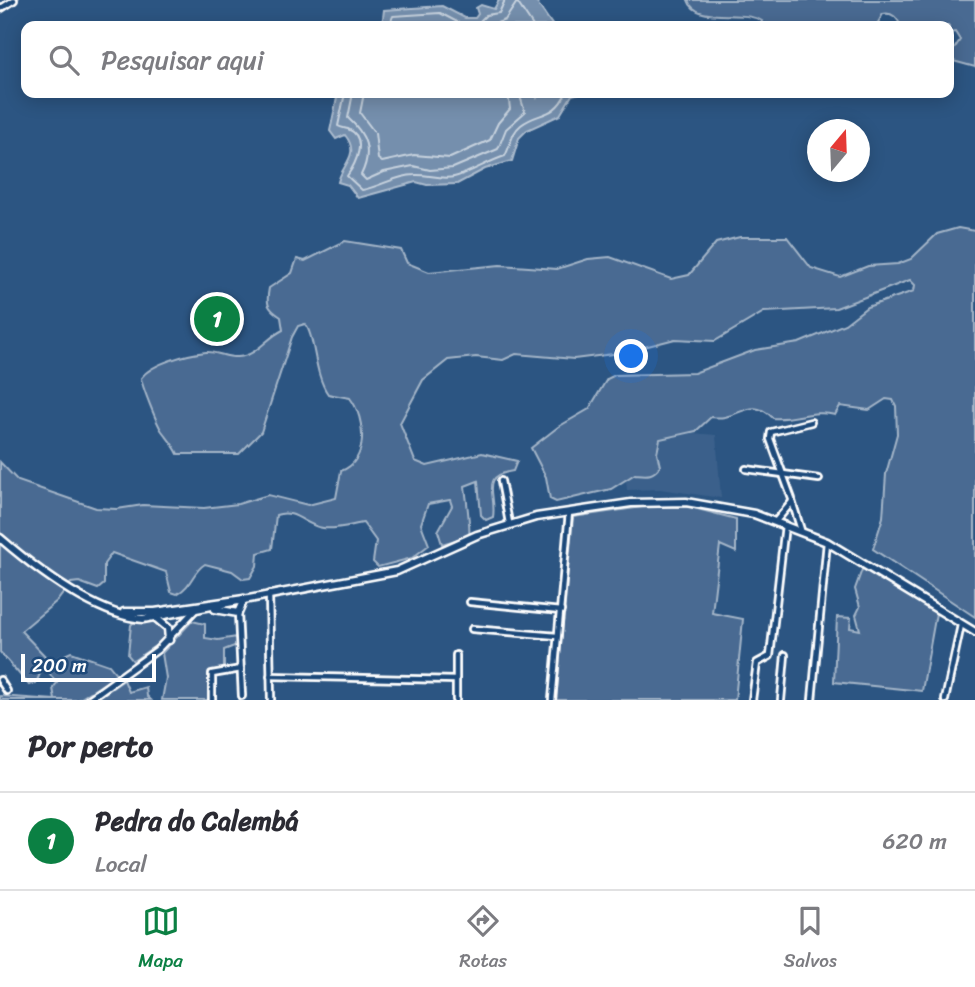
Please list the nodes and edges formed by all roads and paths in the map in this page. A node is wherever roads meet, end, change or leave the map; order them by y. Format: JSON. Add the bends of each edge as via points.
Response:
{"nodes":[{"id":1,"x":14,"y":0,"type":"edge"},
{"id":2,"x":0,"y":9,"type":"edge"},
{"id":3,"x":811,"y":422,"type":"dead end"},
{"id":4,"x":746,"y":469,"type":"dead end"},
{"id":5,"x":783,"y":474,"type":"junction"},
{"id":6,"x":819,"y":479,"type":"dead end"},
{"id":7,"x":501,"y":481,"type":"dead end"},
{"id":8,"x":792,"y":499,"type":"dead end"},
{"id":9,"x":569,"y":511,"type":"junction"},
{"id":10,"x":776,"y":521,"type":"junction"},
{"id":11,"x":509,"y":523,"type":"junction"},
{"id":12,"x":785,"y":524,"type":"junction"},
{"id":13,"x":801,"y":530,"type":"junction"},
{"id":14,"x":0,"y":538,"type":"edge"},
{"id":15,"x":827,"y":542,"type":"junction"},
{"id":16,"x":269,"y":594,"type":"junction"},
{"id":17,"x":244,"y":599,"type":"junction"},
{"id":18,"x":470,"y":602,"type":"dead end"},
{"id":19,"x":207,"y":606,"type":"junction"},
{"id":20,"x":112,"y":611,"type":"junction"},
{"id":21,"x":195,"y":611,"type":"junction"},
{"id":22,"x":561,"y":611,"type":"junction"},
{"id":23,"x":238,"y":613,"type":"junction"},
{"id":24,"x":154,"y":618,"type":"junction"},
{"id":25,"x":961,"y":625,"type":"junction"},
{"id":26,"x":471,"y":629,"type":"dead end"},
{"id":27,"x":975,"y":632,"type":"edge"},
{"id":28,"x":557,"y":636,"type":"junction"},
{"id":29,"x":169,"y":640,"type":"junction"},
{"id":30,"x":456,"y":655,"type":"dead end"},
{"id":31,"x":785,"y":655,"type":"dead end"},
{"id":32,"x":240,"y":670,"type":"junction"},
{"id":33,"x":270,"y":676,"type":"junction"},
{"id":34,"x":0,"y":680,"type":"edge"},
{"id":35,"x":456,"y":680,"type":"junction"},
{"id":36,"x":7,"y":691,"type":"dead end"},
{"id":37,"x":242,"y":696,"type":"dead end"},
{"id":38,"x":88,"y":700,"type":"edge"},
{"id":39,"x":212,"y":700,"type":"edge"},
{"id":40,"x":271,"y":700,"type":"edge"},
{"id":41,"x":456,"y":700,"type":"edge"},
{"id":42,"x":552,"y":700,"type":"edge"},
{"id":43,"x":752,"y":700,"type":"edge"},
{"id":44,"x":781,"y":700,"type":"edge"},
{"id":45,"x":812,"y":700,"type":"edge"},
{"id":46,"x":946,"y":700,"type":"edge"}],
"edges":[{"from":1,"to":2,"type":"street"},
{"from":3,"to":5,"type":"street","via":[[771,432]]},
{"from":4,"to":5,"type":"street"},
{"from":5,"to":6,"type":"street"},
{"from":5,"to":8,"type":"street"},
{"from":7,"to":11,"type":"street"},
{"from":9,"to":10,"type":"main road","via":[[686,502]]},
{"from":9,"to":11,"type":"main road"},
{"from":9,"to":22,"type":"street"},
{"from":10,"to":12,"type":"main road"},
{"from":10,"to":13,"type":"street","via":[[792,501]]},
{"from":11,"to":16,"type":"main road","via":[[410,568]]},
{"from":12,"to":13,"type":"main road"},
{"from":12,"to":43,"type":"street","via":[[770,656],[757,663]]},
{"from":13,"to":15,"type":"main road"},
{"from":14,"to":20,"type":"main road","via":[[77,593]]},
{"from":15,"to":25,"type":"main road"},
{"from":15,"to":45,"type":"street"},
{"from":16,"to":17,"type":"main road"},
{"from":16,"to":33,"type":"street"},
{"from":17,"to":19,"type":"main road"},
{"from":17,"to":23,"type":"main road"},
{"from":18,"to":22,"type":"street"},
{"from":19,"to":20,"type":"main road","via":[[141,613]]},
{"from":19,"to":21,"type":"main road"},
{"from":19,"to":23,"type":"main road"},
{"from":20,"to":24,"type":"main road"},
{"from":21,"to":24,"type":"main road"},
{"from":21,"to":29,"type":"street"},
{"from":22,"to":28,"type":"street"},
{"from":23,"to":32,"type":"street"},
{"from":24,"to":29,"type":"main road","via":[[166,624]]},
{"from":25,"to":27,"type":"main road"},
{"from":25,"to":46,"type":"street"},
{"from":26,"to":28,"type":"street"},
{"from":28,"to":42,"type":"street"},
{"from":29,"to":38,"type":"street"},
{"from":30,"to":35,"type":"street"},
{"from":31,"to":44,"type":"street"},
{"from":32,"to":37,"type":"street"},
{"from":32,"to":39,"type":"street","via":[[212,674]]},
{"from":33,"to":35,"type":"street"},
{"from":33,"to":40,"type":"street"},
{"from":34,"to":36,"type":"street"},
{"from":35,"to":41,"type":"street"}]}
